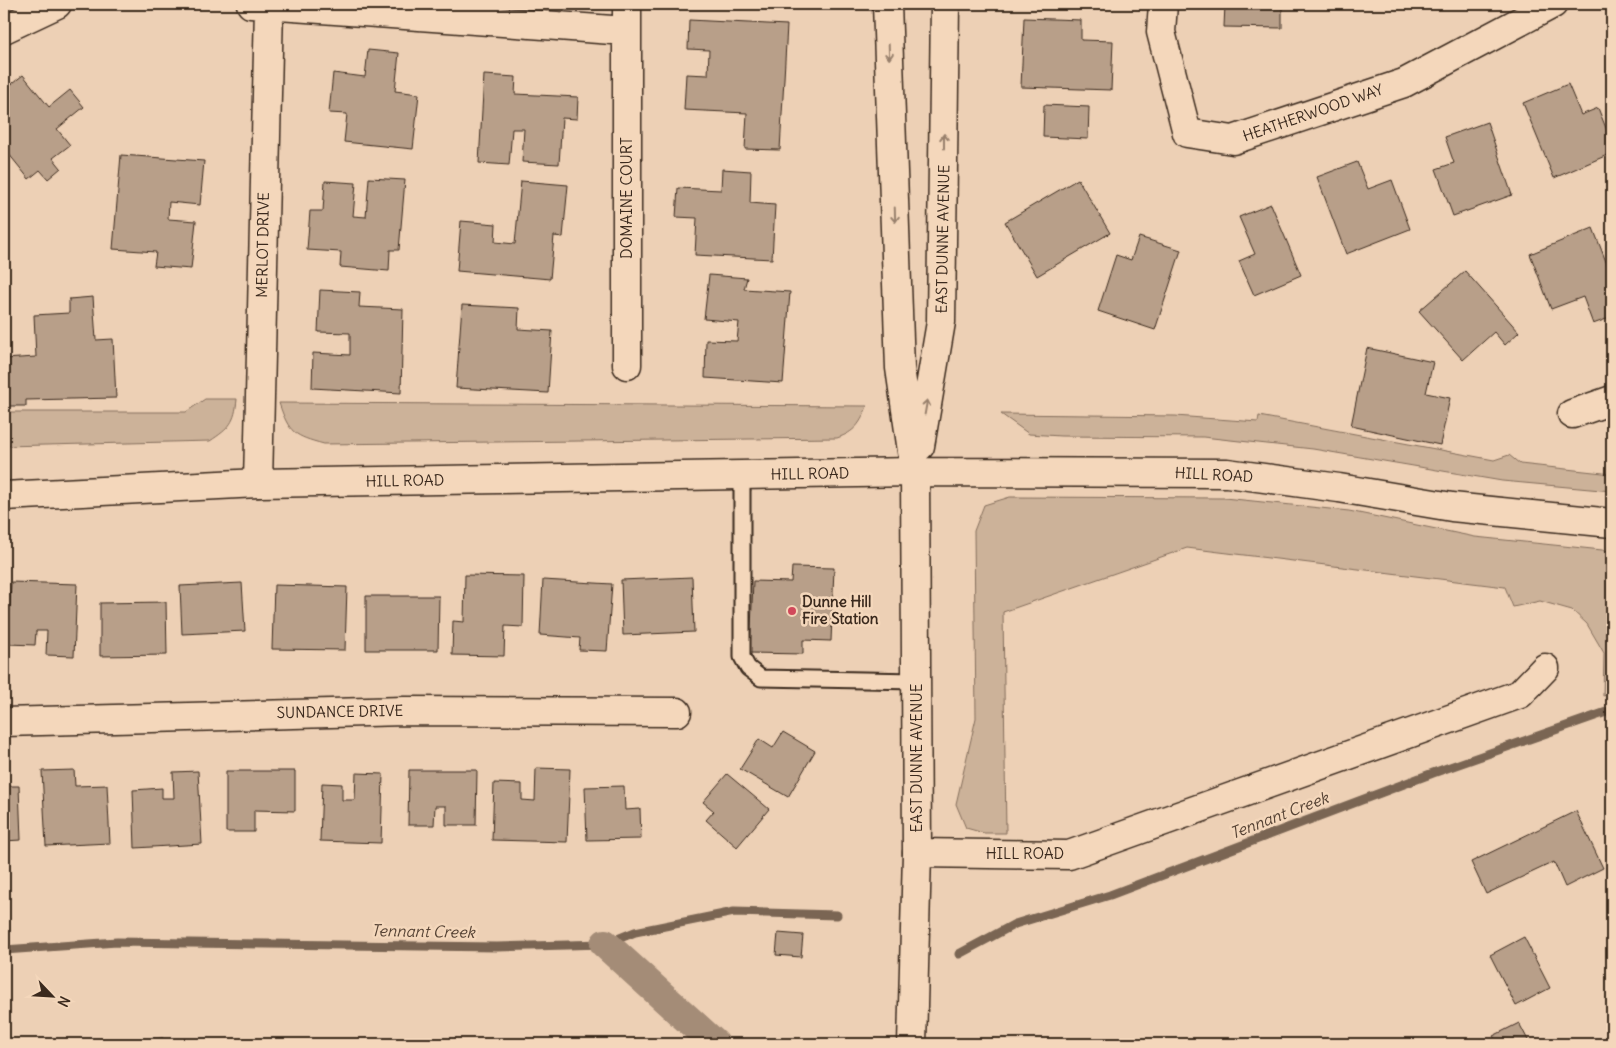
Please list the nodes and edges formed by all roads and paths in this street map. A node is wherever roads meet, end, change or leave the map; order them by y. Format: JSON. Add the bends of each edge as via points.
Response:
{"nodes":[{"id":1,"x":57,"y":4,"type":"edge"},
{"id":2,"x":628,"y":4,"type":"edge"},
{"id":3,"x":887,"y":4,"type":"edge"},
{"id":4,"x":945,"y":4,"type":"edge"},
{"id":5,"x":1163,"y":4,"type":"edge"},
{"id":6,"x":1553,"y":4,"type":"edge"},
{"id":7,"x":259,"y":5,"type":"edge"},
{"id":8,"x":4,"y":29,"type":"edge"},
{"id":9,"x":626,"y":31,"type":"junction"},
{"id":10,"x":627,"y":365,"type":"dead end"},
{"id":11,"x":1612,"y":400,"type":"edge"},
{"id":12,"x":1572,"y":414,"type":"dead end"},
{"id":13,"x":915,"y":472,"type":"junction"},
{"id":14,"x":742,"y":475,"type":"junction"},
{"id":15,"x":258,"y":483,"type":"junction"},
{"id":16,"x":4,"y":496,"type":"edge"},
{"id":17,"x":1612,"y":524,"type":"edge"},
{"id":18,"x":1545,"y":668,"type":"dead end"},
{"id":19,"x":916,"y":680,"type":"junction"},
{"id":20,"x":677,"y":712,"type":"dead end"},
{"id":21,"x":4,"y":722,"type":"edge"},
{"id":22,"x":917,"y":853,"type":"junction"},
{"id":23,"x":912,"y":1044,"type":"edge"}],
"edges":[{"from":1,"to":8,"type":"street"},
{"from":2,"to":9,"type":"street","name":"DOMAINE COURT"},
{"from":3,"to":13,"type":"street","name":"EAST DUNNE AVENUE","one_way":true,"via":[[900,368]]},
{"from":13,"to":4,"type":"street","name":"EAST DUNNE AVENUE","one_way":true,"via":[[941,322]]},
{"from":5,"to":6,"type":"street","name":"HEATHERWOOD WAY","via":[[1161,32],[1187,133],[1233,140],[1404,83]]},
{"from":7,"to":9,"type":"street"},
{"from":7,"to":15,"type":"street","name":"MERLOT DRIVE"},
{"from":9,"to":10,"type":"street","name":"DOMAINE COURT"},
{"from":11,"to":12,"type":"street"},
{"from":13,"to":14,"type":"street","name":"HILL ROAD"},
{"from":13,"to":17,"type":"street","name":"HILL ROAD","via":[[1226,473],[1452,507]]},
{"from":13,"to":19,"type":"street","name":"EAST DUNNE AVENUE"},
{"from":14,"to":15,"type":"street","name":"HILL ROAD"},
{"from":14,"to":19,"type":"lane","via":[[742,657],[748,668],[761,678]]},
{"from":15,"to":16,"type":"street","name":"HILL ROAD"},
{"from":18,"to":22,"type":"street","name":"HILL ROAD","via":[[1520,694],[1069,854]]},
{"from":19,"to":22,"type":"street","name":"EAST DUNNE AVENUE"},
{"from":20,"to":21,"type":"street","name":"SUNDANCE DRIVE","via":[[404,711]]},
{"from":22,"to":23,"type":"street","name":"EAST DUNNE AVENUE"}]}
